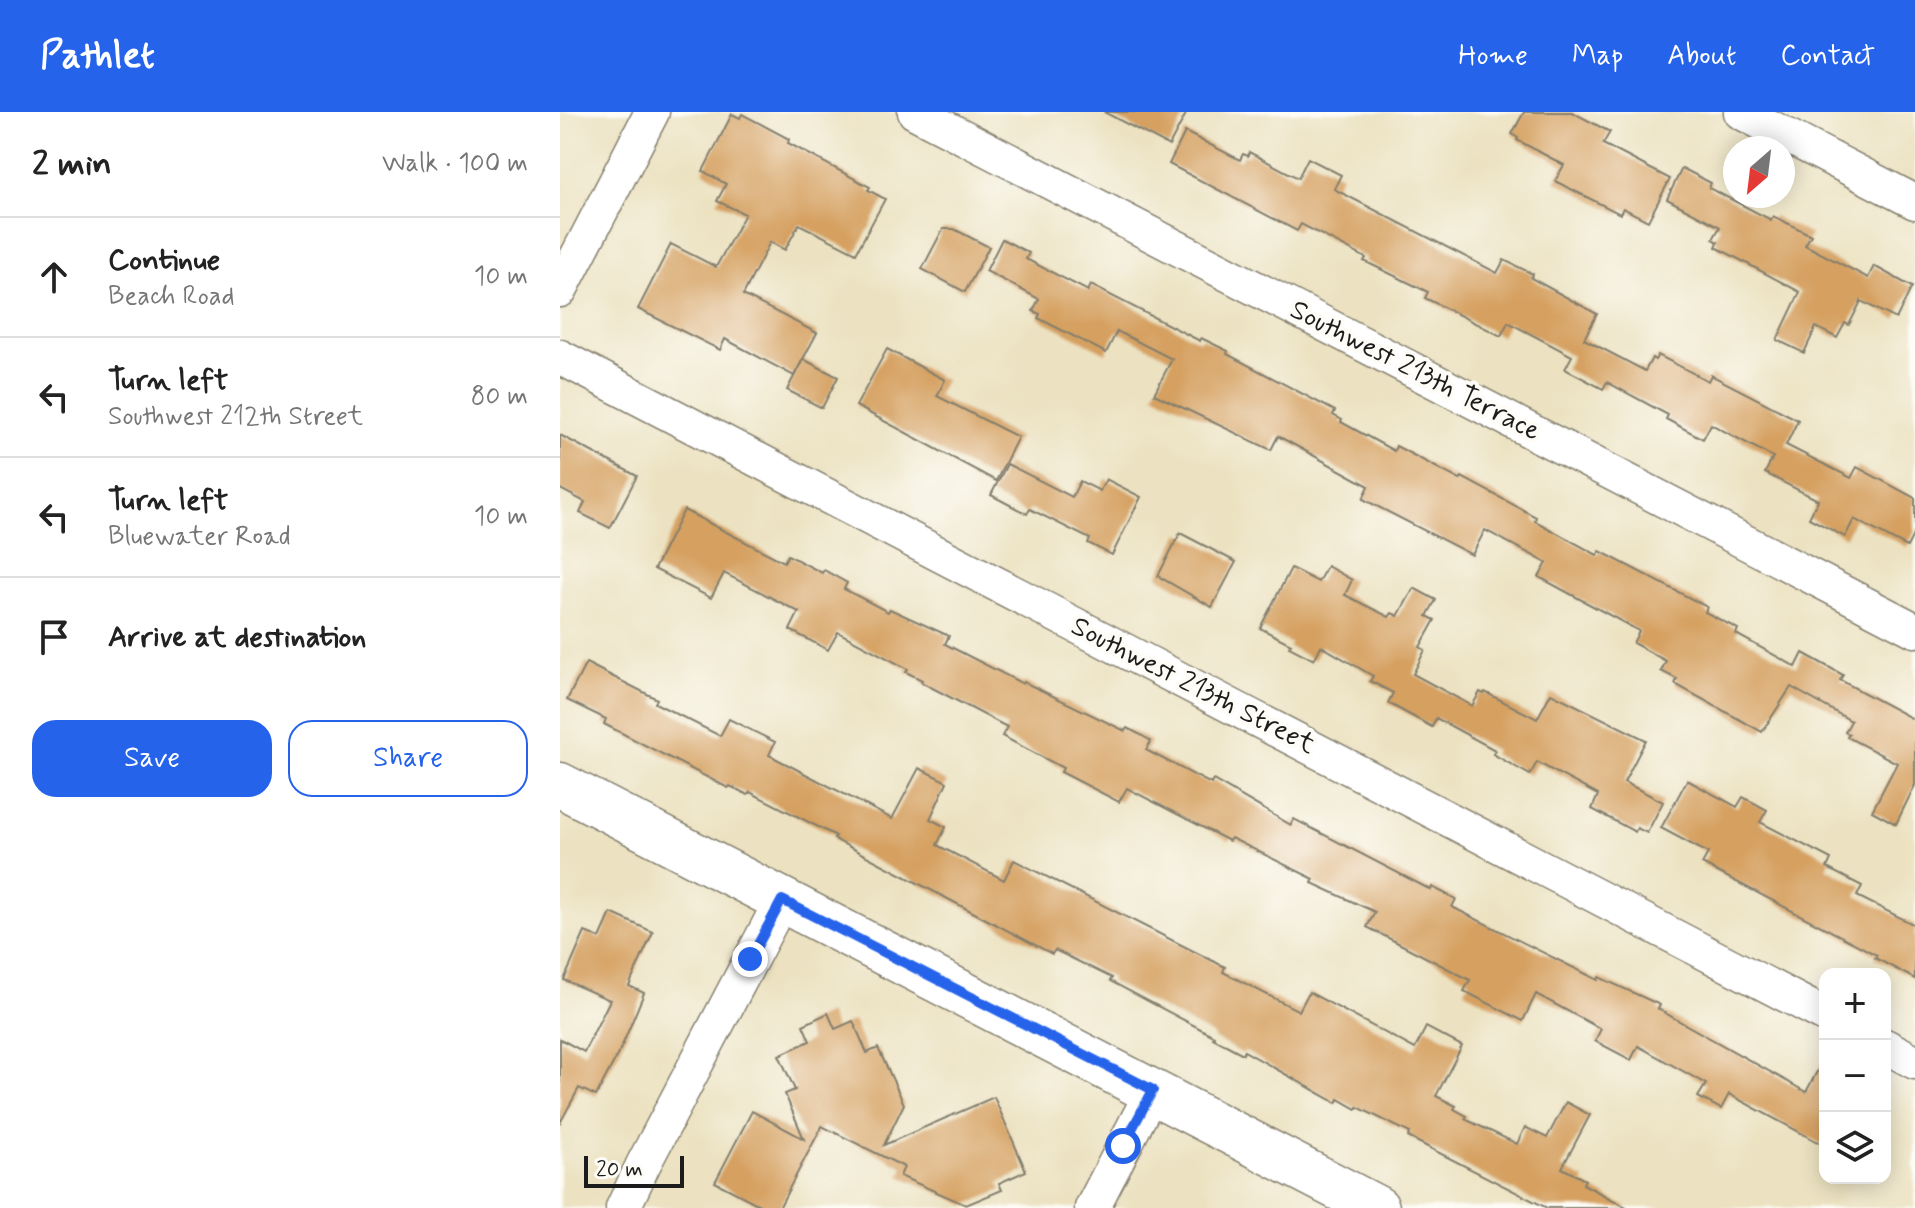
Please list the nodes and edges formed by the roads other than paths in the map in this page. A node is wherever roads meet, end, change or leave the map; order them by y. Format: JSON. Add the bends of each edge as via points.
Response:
{"nodes":[{"id":1,"x":652,"y":112,"type":"edge"},
{"id":2,"x":915,"y":112,"type":"edge"},
{"id":3,"x":1741,"y":112,"type":"edge"},
{"id":4,"x":1915,"y":202,"type":"edge"},
{"id":5,"x":560,"y":290,"type":"edge"},
{"id":6,"x":560,"y":357,"type":"edge"},
{"id":7,"x":1915,"y":630,"type":"edge"},
{"id":8,"x":560,"y":785,"type":"edge"},
{"id":9,"x":782,"y":900,"type":"junction"},
{"id":10,"x":1819,"y":1012,"type":"edge"},
{"id":11,"x":1891,"y":1049,"type":"edge"},
{"id":12,"x":1915,"y":1062,"type":"edge"},
{"id":13,"x":1153,"y":1090,"type":"junction"},
{"id":14,"x":623,"y":1208,"type":"edge"},
{"id":15,"x":1092,"y":1208,"type":"edge"},
{"id":16,"x":1377,"y":1208,"type":"edge"}],
"edges":[{"from":1,"to":5,"type":"street"},
{"from":2,"to":7,"type":"street","name":"Southwest 213th Terrace"},
{"from":3,"to":4,"type":"street"},
{"from":6,"to":10,"type":"street","name":"Southwest 213th Street"},
{"from":8,"to":9,"type":"street"},
{"from":9,"to":13,"type":"street"},
{"from":9,"to":14,"type":"street"},
{"from":11,"to":12,"type":"street"},
{"from":13,"to":15,"type":"street"},
{"from":13,"to":16,"type":"street"}]}
